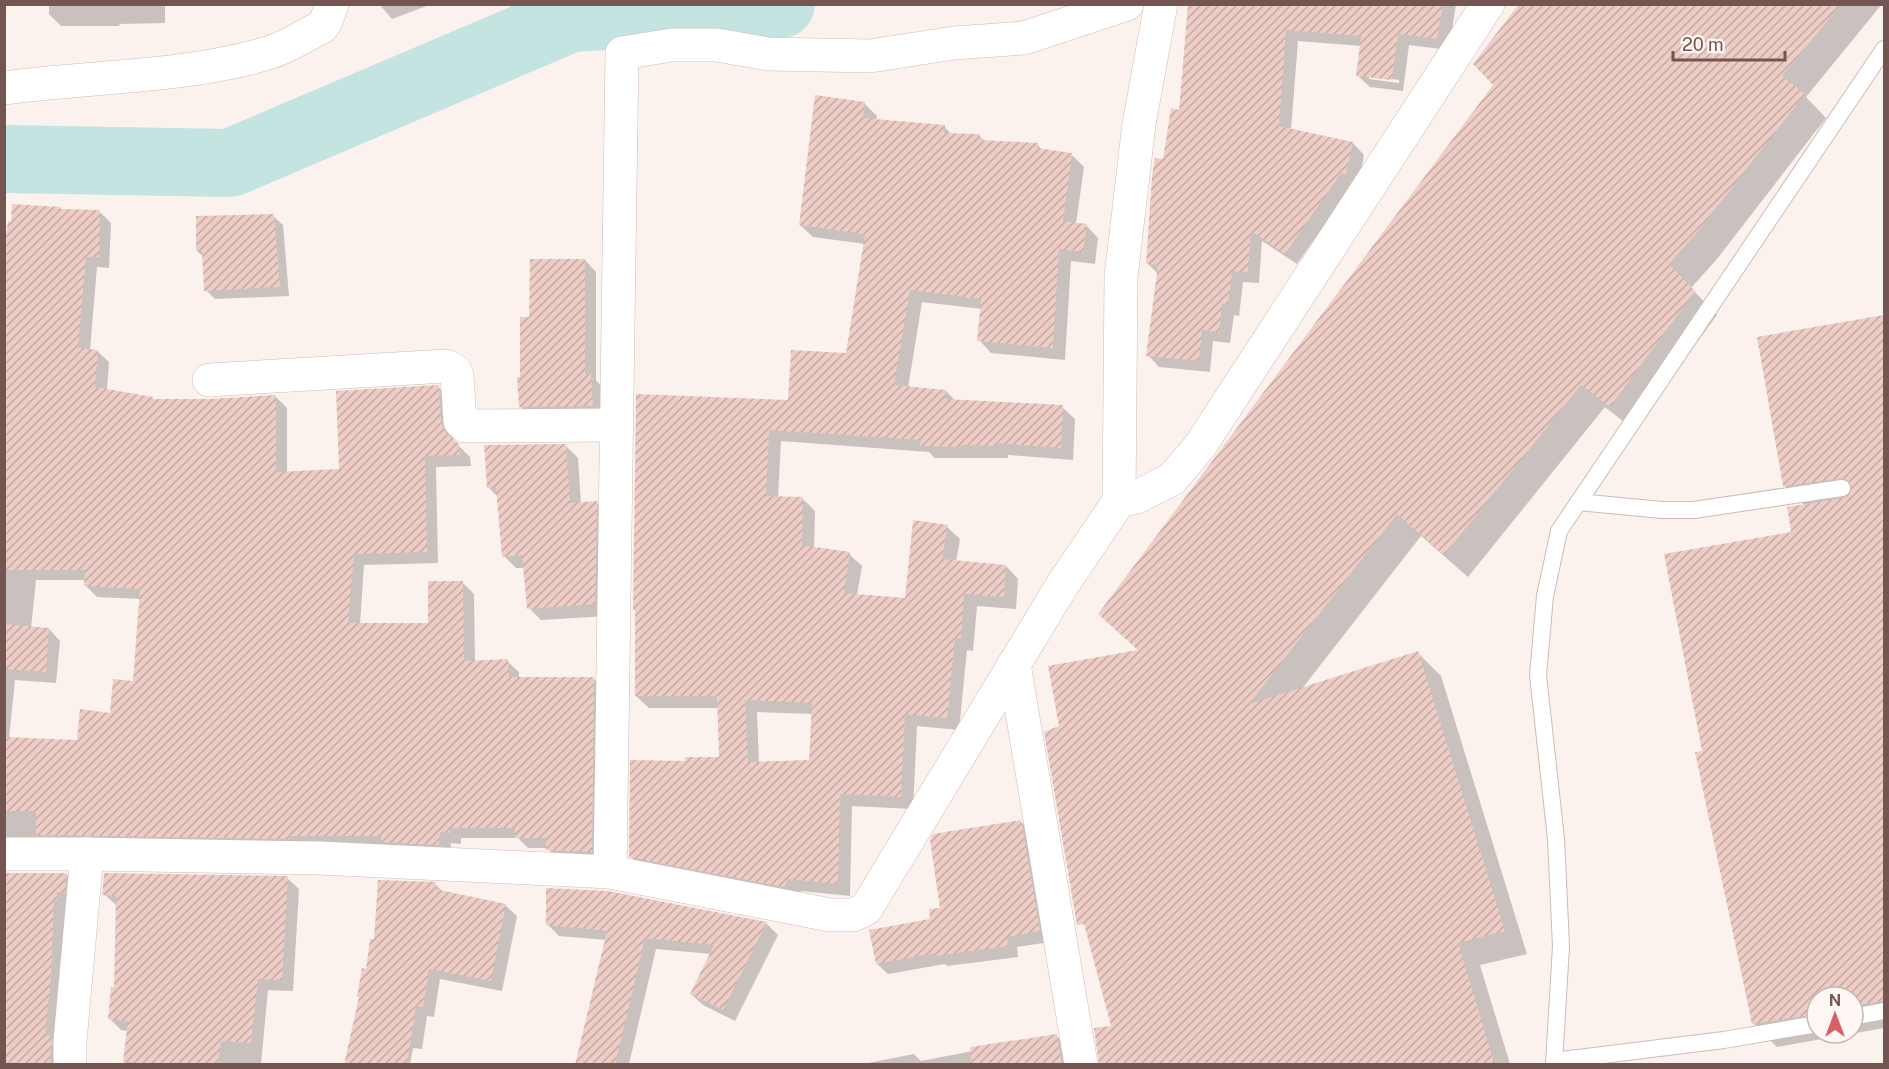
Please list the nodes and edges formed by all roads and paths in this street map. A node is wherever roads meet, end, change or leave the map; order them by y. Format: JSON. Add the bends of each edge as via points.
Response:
{"nodes":[{"id":1,"x":332,"y":4,"type":"edge"},
{"id":2,"x":1127,"y":4,"type":"edge"},
{"id":3,"x":1161,"y":4,"type":"edge"},
{"id":4,"x":1488,"y":4,"type":"edge"},
{"id":5,"x":1884,"y":49,"type":"edge"},
{"id":6,"x":4,"y":88,"type":"edge"},
{"id":7,"x":209,"y":380,"type":"dead end"},
{"id":8,"x":617,"y":425,"type":"junction"},
{"id":9,"x":1842,"y":488,"type":"dead end"},
{"id":10,"x":1119,"y":501,"type":"junction"},
{"id":11,"x":1578,"y":502,"type":"junction"},
{"id":12,"x":1014,"y":664,"type":"junction"},
{"id":13,"x":4,"y":854,"type":"edge"},
{"id":14,"x":87,"y":854,"type":"junction"},
{"id":15,"x":610,"y":872,"type":"junction"},
{"id":16,"x":1884,"y":1011,"type":"edge"},
{"id":17,"x":1865,"y":1015,"type":"edge"},
{"id":18,"x":1805,"y":1026,"type":"edge"},
{"id":19,"x":1554,"y":1063,"type":"edge"},
{"id":20,"x":70,"y":1065,"type":"edge"},
{"id":21,"x":1081,"y":1065,"type":"edge"}],
"edges":[{"from":1,"to":6,"type":"street","via":[[321,27],[270,53],[204,68]]},
{"from":2,"to":8,"type":"street","via":[[1024,38],[954,43],[870,56],[768,54],[717,45],[672,45],[622,53]]},
{"from":3,"to":10,"type":"street","via":[[1139,124],[1121,277]]},
{"from":4,"to":10,"type":"street","via":[[1200,446],[1172,479]]},
{"from":5,"to":11,"type":"lane"},
{"from":7,"to":8,"type":"street","via":[[446,366],[457,375],[460,421],[465,426]]},
{"from":8,"to":15,"type":"street"},
{"from":9,"to":11,"type":"lane","via":[[1694,510]]},
{"from":10,"to":12,"type":"street"},
{"from":11,"to":19,"type":"lane","via":[[1559,531],[1545,596],[1538,675],[1556,839],[1561,946]]},
{"from":12,"to":15,"type":"street","via":[[873,899],[860,913],[830,915]]},
{"from":12,"to":21,"type":"street"},
{"from":13,"to":14,"type":"street"},
{"from":14,"to":15,"type":"street","via":[[319,858]]},
{"from":14,"to":20,"type":"street"},
{"from":16,"to":17,"type":"lane"},
{"from":18,"to":19,"type":"lane"}]}
